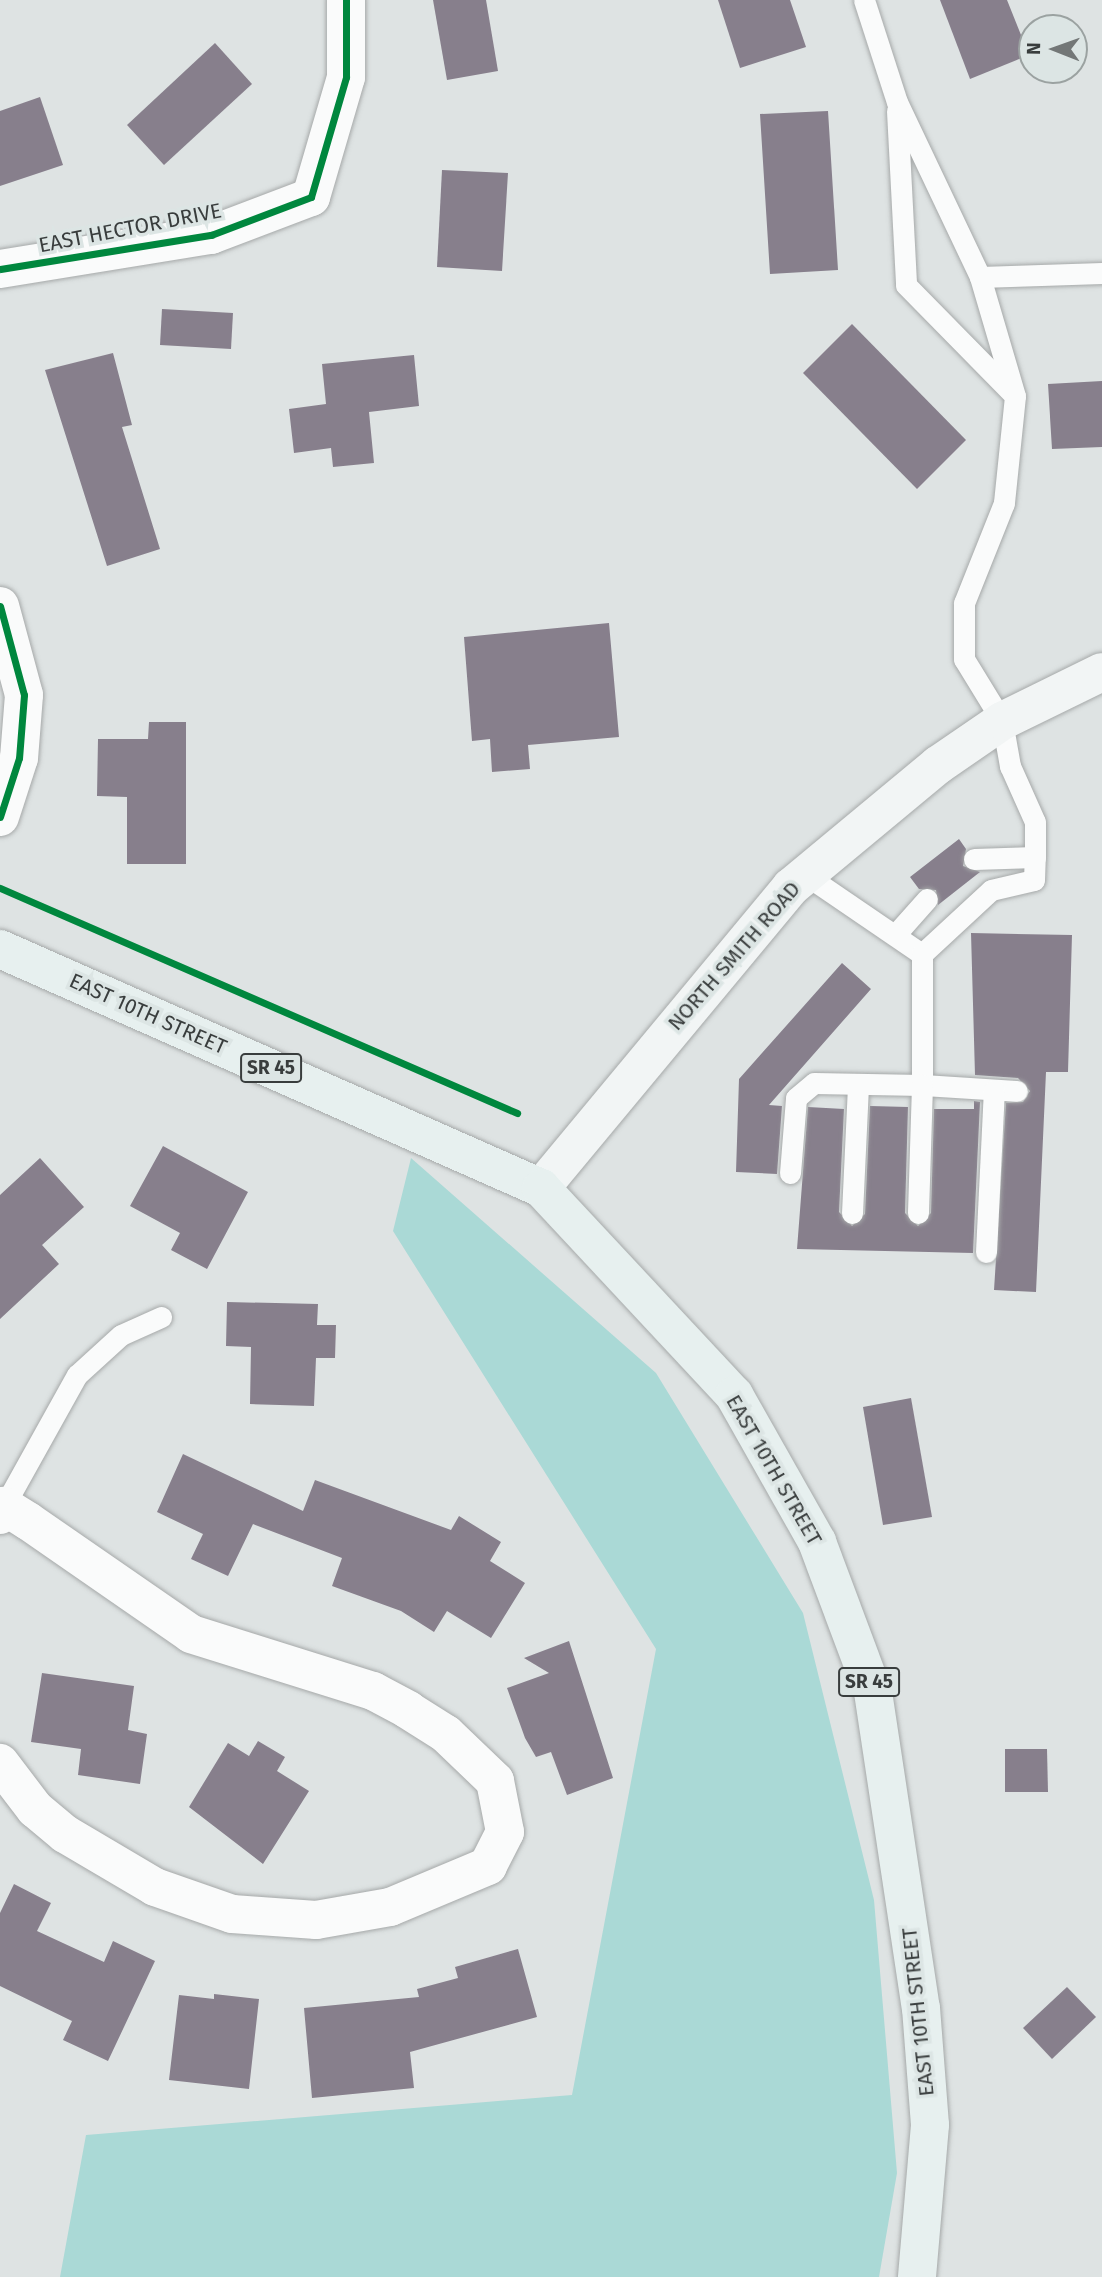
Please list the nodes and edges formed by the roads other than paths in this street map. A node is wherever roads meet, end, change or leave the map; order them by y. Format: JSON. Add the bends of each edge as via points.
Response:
{"nodes":[{"id":1,"x":346,"y":0,"type":"edge"},
{"id":2,"x":864,"y":0,"type":"edge"},
{"id":3,"x":897,"y":102,"type":"junction"},
{"id":4,"x":0,"y":269,"type":"edge"},
{"id":5,"x":1102,"y":273,"type":"edge"},
{"id":6,"x":980,"y":277,"type":"junction"},
{"id":7,"x":1015,"y":396,"type":"junction"},
{"id":8,"x":0,"y":606,"type":"edge"},
{"id":9,"x":1102,"y":672,"type":"edge"},
{"id":10,"x":1002,"y":721,"type":"junction"},
{"id":11,"x":0,"y":817,"type":"edge"},
{"id":12,"x":1035,"y":857,"type":"junction"},
{"id":13,"x":974,"y":859,"type":"dead end"},
{"id":14,"x":806,"y":875,"type":"junction"},
{"id":15,"x":927,"y":899,"type":"dead end"},
{"id":16,"x":895,"y":936,"type":"junction"},
{"id":17,"x":0,"y":949,"type":"edge"},
{"id":18,"x":922,"y":954,"type":"junction"},
{"id":19,"x":858,"y":1084,"type":"junction"},
{"id":20,"x":922,"y":1085,"type":"junction"},
{"id":21,"x":994,"y":1090,"type":"junction"},
{"id":22,"x":1017,"y":1091,"type":"dead end"},
{"id":23,"x":790,"y":1173,"type":"dead end"},
{"id":24,"x":541,"y":1188,"type":"junction"},
{"id":25,"x":852,"y":1213,"type":"dead end"},
{"id":26,"x":918,"y":1213,"type":"dead end"},
{"id":27,"x":986,"y":1252,"type":"dead end"},
{"id":28,"x":161,"y":1317,"type":"dead end"},
{"id":29,"x":1,"y":1508,"type":"edge"},
{"id":30,"x":0,"y":1763,"type":"edge"},
{"id":31,"x":917,"y":2277,"type":"edge"}],
"edges":[{"from":1,"to":4,"type":"street","name":"EAST HECTOR DRIVE","via":[[346,77],[311,197],[211,235]]},
{"from":2,"to":3,"type":"lane"},
{"from":3,"to":6,"type":"lane"},
{"from":3,"to":7,"type":"lane","via":[[906,285]]},
{"from":5,"to":6,"type":"lane"},
{"from":6,"to":7,"type":"lane"},
{"from":7,"to":10,"type":"lane","via":[[1004,503],[964,603],[964,659]]},
{"from":8,"to":11,"type":"street","via":[[24,695],[19,758]]},
{"from":9,"to":10,"type":"main road","name":"NORTH SMITH ROAD"},
{"from":10,"to":12,"type":"lane","via":[[1010,766],[1035,822]]},
{"from":10,"to":14,"type":"main road","name":"NORTH SMITH ROAD","via":[[938,765]]},
{"from":12,"to":13,"type":"lane"},
{"from":12,"to":18,"type":"lane","via":[[1034,880],[991,890]]},
{"from":14,"to":16,"type":"lane"},
{"from":14,"to":24,"type":"main road","name":"NORTH SMITH ROAD","via":[[607,1101]]},
{"from":15,"to":16,"type":"lane"},
{"from":16,"to":18,"type":"lane"},
{"from":17,"to":24,"type":"main road","name":"EAST 10TH STREET","number":"SR 45"},
{"from":18,"to":20,"type":"lane"},
{"from":19,"to":20,"type":"lane"},
{"from":19,"to":23,"type":"lane","via":[[814,1083],[796,1098]]},
{"from":19,"to":25,"type":"lane"},
{"from":20,"to":21,"type":"lane"},
{"from":20,"to":26,"type":"lane"},
{"from":21,"to":22,"type":"lane"},
{"from":21,"to":27,"type":"lane"},
{"from":24,"to":31,"type":"main road","name":"EAST 10TH STREET","number":"SR 45","via":[[734,1395],[817,1542],[873,1692],[921,2008],[930,2125]]},
{"from":28,"to":29,"type":"lane","via":[[121,1335],[77,1375]]},
{"from":29,"to":30,"type":"street","via":[[191,1634],[373,1691],[446,1734],[495,1781],[506,1832],[488,1866],[390,1907],[316,1920],[232,1914],[155,1887],[65,1834],[34,1809]]}]}
